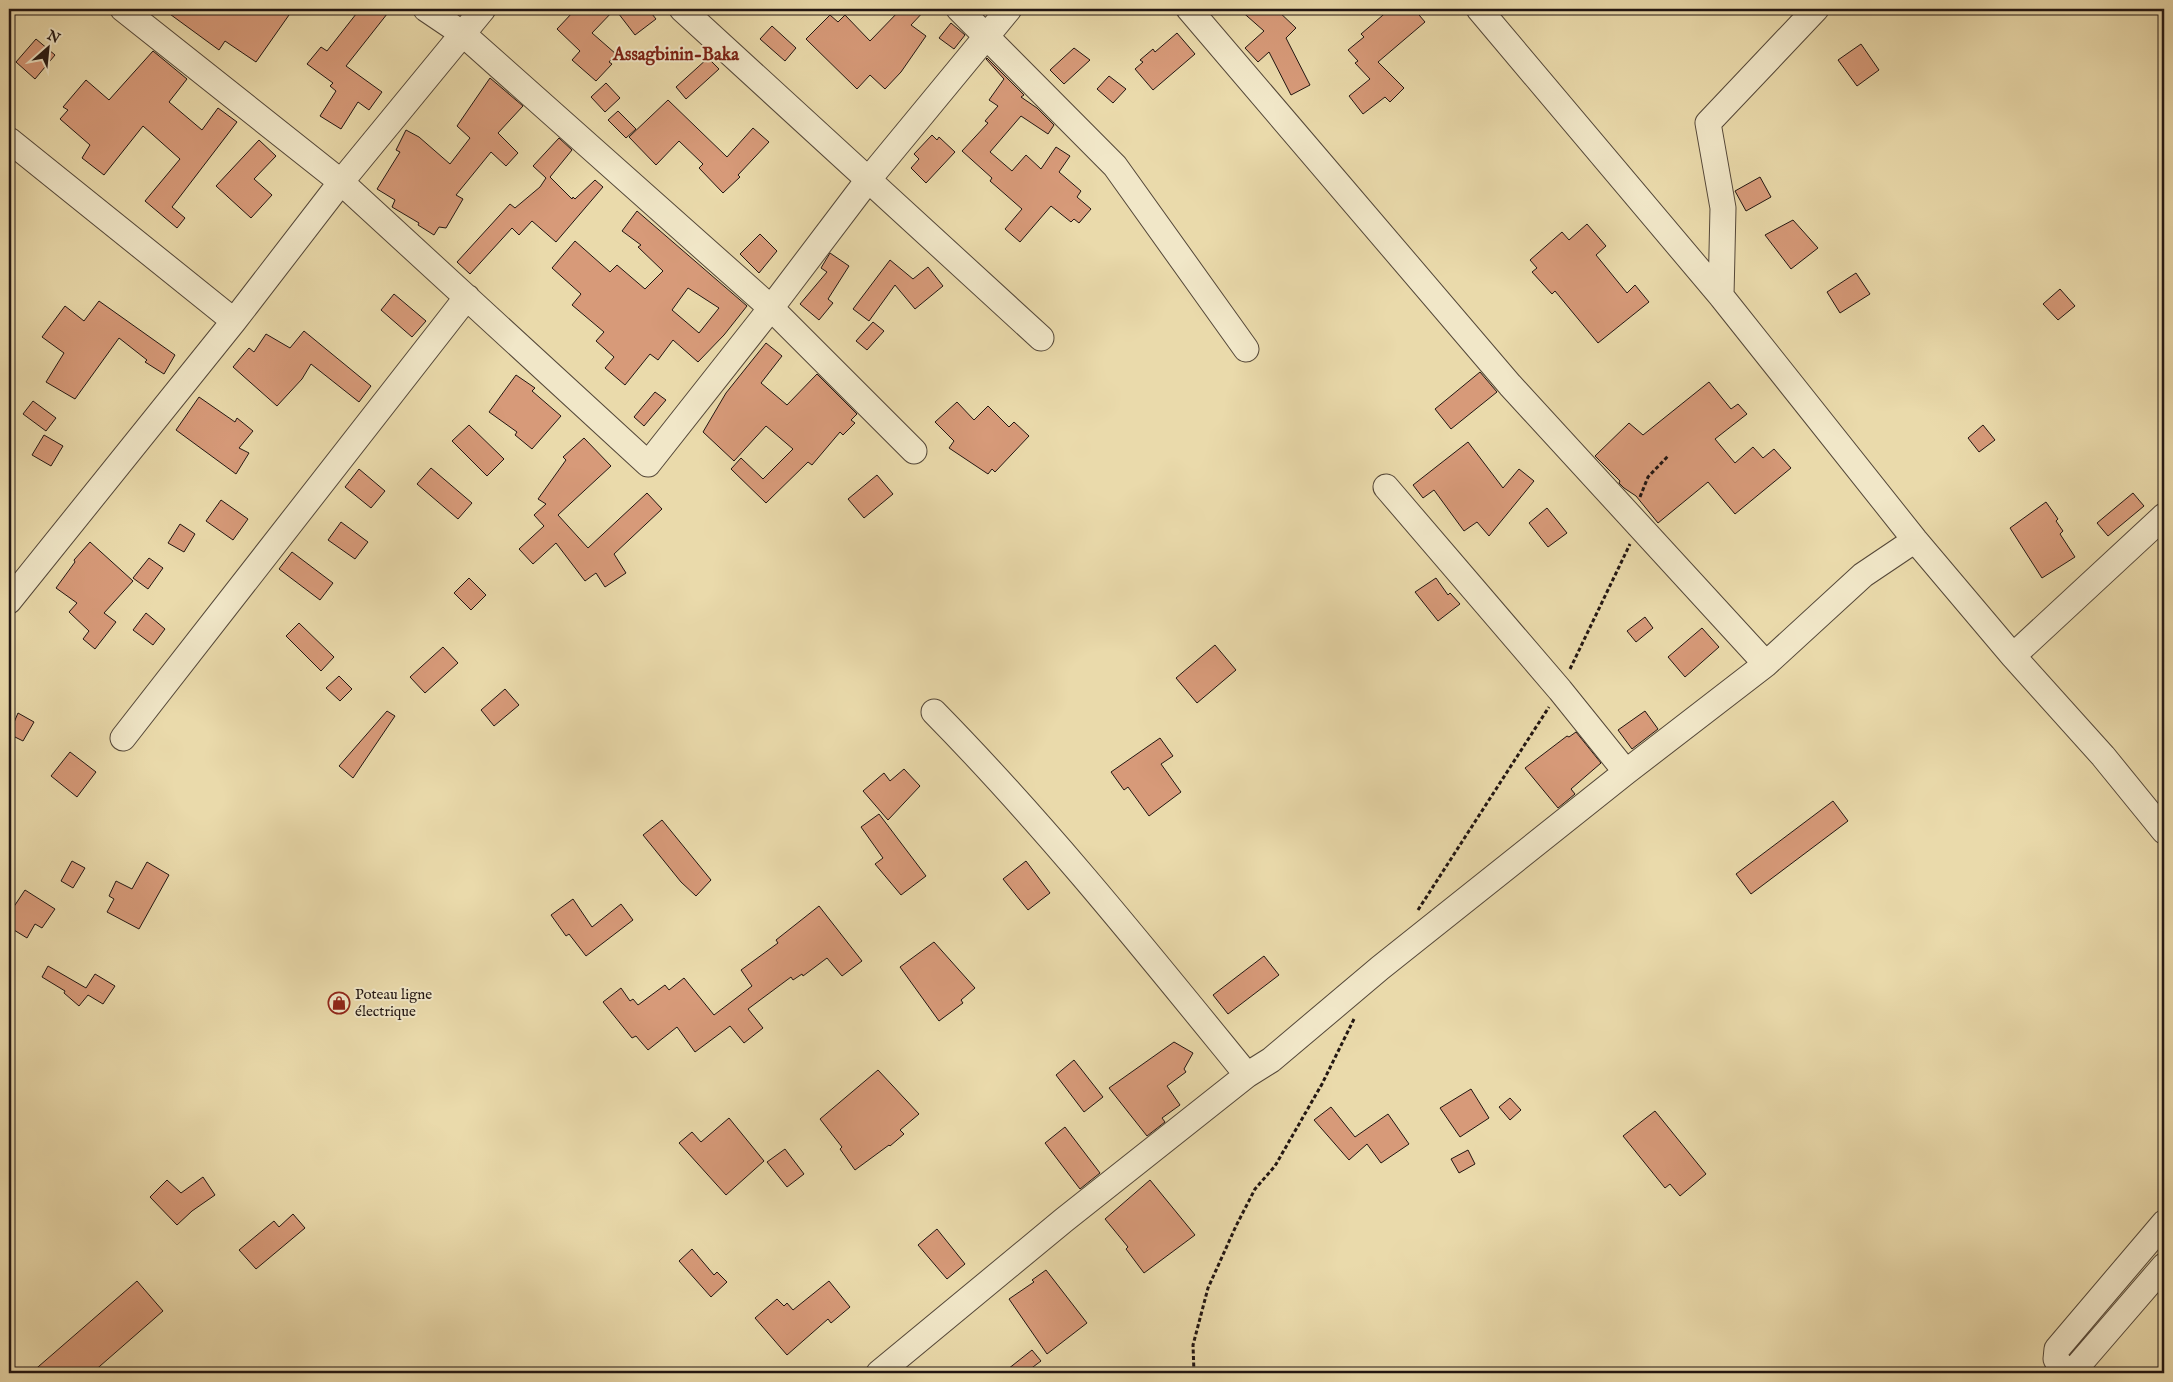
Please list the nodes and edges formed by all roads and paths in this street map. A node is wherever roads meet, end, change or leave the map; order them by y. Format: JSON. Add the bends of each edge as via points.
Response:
{"nodes":[{"id":1,"x":123,"y":9,"type":"edge"},
{"id":2,"x":426,"y":9,"type":"edge"},
{"id":3,"x":483,"y":9,"type":"edge"},
{"id":4,"x":682,"y":9,"type":"edge"},
{"id":5,"x":959,"y":9,"type":"edge"},
{"id":6,"x":1009,"y":9,"type":"edge"},
{"id":7,"x":1188,"y":9,"type":"edge"},
{"id":8,"x":1479,"y":9,"type":"edge"},
{"id":9,"x":1816,"y":9,"type":"edge"},
{"id":10,"x":463,"y":34,"type":"junction"},
{"id":11,"x":988,"y":35,"type":"junction"},
{"id":12,"x":9,"y":140,"type":"edge"},
{"id":13,"x":868,"y":180,"type":"junction"},
{"id":14,"x":341,"y":182,"type":"junction"},
{"id":15,"x":1721,"y":296,"type":"junction"},
{"id":16,"x":466,"y":297,"type":"junction"},
{"id":17,"x":771,"y":308,"type":"junction"},
{"id":18,"x":234,"y":321,"type":"junction"},
{"id":19,"x":1041,"y":338,"type":"dead end"},
{"id":20,"x":1246,"y":349,"type":"dead end"},
{"id":21,"x":914,"y":451,"type":"dead end"},
{"id":22,"x":1669,"y":455,"type":"dead end"},
{"id":23,"x":1386,"y":487,"type":"dead end"},
{"id":24,"x":2164,"y":516,"type":"edge"},
{"id":25,"x":1638,"y":525,"type":"junction"},
{"id":26,"x":1915,"y":540,"type":"junction"},
{"id":27,"x":9,"y":601,"type":"edge"},
{"id":28,"x":2013,"y":656,"type":"junction"},
{"id":29,"x":1766,"y":664,"type":"junction"},
{"id":30,"x":1560,"y":690,"type":"junction"},
{"id":31,"x":934,"y":712,"type":"dead end"},
{"id":32,"x":123,"y":738,"type":"dead end"},
{"id":33,"x":1626,"y":772,"type":"junction"},
{"id":34,"x":2164,"y":831,"type":"edge"},
{"id":35,"x":1417,"y":911,"type":"dead end"},
{"id":36,"x":1357,"y":1013,"type":"dead end"},
{"id":37,"x":1247,"y":1075,"type":"junction"},
{"id":38,"x":2164,"y":1224,"type":"edge"},
{"id":39,"x":2164,"y":1266,"type":"edge"},
{"id":40,"x":879,"y":1373,"type":"edge"},
{"id":41,"x":1194,"y":1373,"type":"edge"}],
"edges":[{"from":1,"to":14,"type":"street"},
{"from":2,"to":10,"type":"street"},
{"from":3,"to":10,"type":"street"},
{"from":4,"to":13,"type":"street"},
{"from":5,"to":11,"type":"street"},
{"from":6,"to":11,"type":"street"},
{"from":7,"to":25,"type":"street","via":[[1504,378]]},
{"from":8,"to":15,"type":"street"},
{"from":9,"to":15,"type":"street","via":[[1708,123],[1724,208]]},
{"from":10,"to":14,"type":"street"},
{"from":10,"to":17,"type":"street"},
{"from":11,"to":13,"type":"street"},
{"from":11,"to":20,"type":"street","via":[[1115,166]]},
{"from":12,"to":18,"type":"street"},
{"from":13,"to":17,"type":"street"},
{"from":13,"to":19,"type":"street"},
{"from":14,"to":16,"type":"street"},
{"from":14,"to":18,"type":"street"},
{"from":15,"to":26,"type":"street"},
{"from":16,"to":17,"type":"street","via":[[648,464]]},
{"from":16,"to":32,"type":"street"},
{"from":17,"to":21,"type":"street"},
{"from":18,"to":27,"type":"street"},
{"from":22,"to":25,"type":"path","via":[[1648,477],[1639,500]]},
{"from":23,"to":30,"type":"street"},
{"from":24,"to":28,"type":"street"},
{"from":25,"to":29,"type":"street"},
{"from":25,"to":30,"type":"path"},
{"from":26,"to":28,"type":"street"},
{"from":26,"to":29,"type":"street","via":[[1863,575]]},
{"from":28,"to":34,"type":"street","via":[[2103,756]]},
{"from":29,"to":33,"type":"street"},
{"from":30,"to":33,"type":"street"},
{"from":30,"to":35,"type":"path"},
{"from":31,"to":37,"type":"street","via":[[988,768],[1118,917]]},
{"from":33,"to":37,"type":"street","via":[[1380,968],[1271,1060]]},
{"from":36,"to":41,"type":"path","via":[[1275,1166],[1255,1190],[1236,1226],[1208,1288],[1192,1345]]},
{"from":37,"to":40,"type":"street"},
{"from":38,"to":39,"type":"street","via":[[2057,1349],[2060,1367],[2076,1368]]}]}
